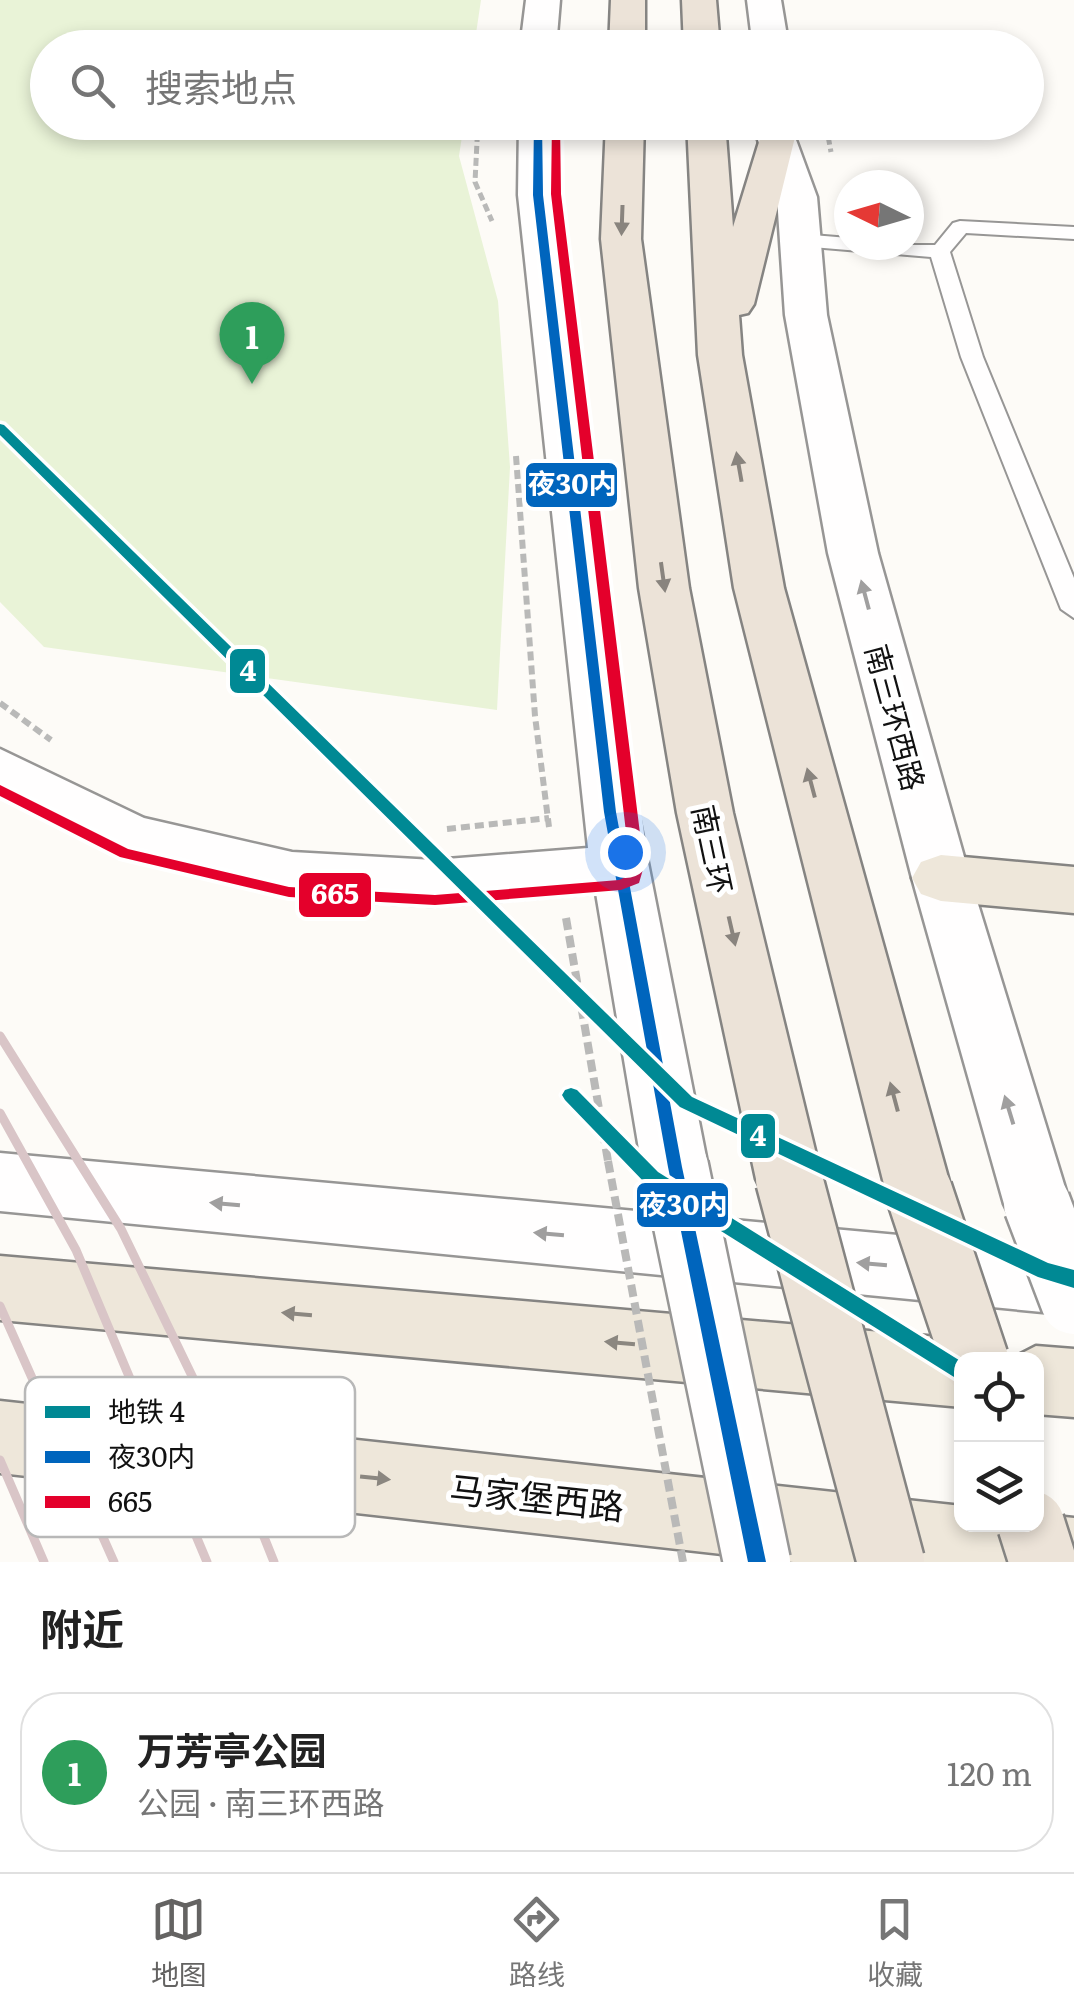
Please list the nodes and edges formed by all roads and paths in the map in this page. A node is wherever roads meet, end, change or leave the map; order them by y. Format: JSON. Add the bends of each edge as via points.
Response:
{"nodes":[{"id":1,"x":544,"y":0,"type":"edge"},
{"id":2,"x":628,"y":0,"type":"edge"},
{"id":3,"x":699,"y":0,"type":"edge"},
{"id":4,"x":764,"y":0,"type":"edge"},
{"id":5,"x":540,"y":30,"type":"edge"},
{"id":6,"x":627,"y":30,"type":"edge"},
{"id":7,"x":701,"y":30,"type":"edge"},
{"id":8,"x":768,"y":30,"type":"edge"},
{"id":9,"x":477,"y":140,"type":"edge"},
{"id":10,"x":521,"y":140,"type":"edge"},
{"id":11,"x":625,"y":140,"type":"edge"},
{"id":12,"x":707,"y":140,"type":"edge"},
{"id":13,"x":787,"y":140,"type":"edge"},
{"id":14,"x":791,"y":140,"type":"edge"},
{"id":15,"x":492,"y":221,"type":"dead end"},
{"id":16,"x":1074,"y":233,"type":"edge"},
{"id":17,"x":824,"y":242,"type":"edge"},
{"id":18,"x":924,"y":251,"type":"edge"},
{"id":19,"x":940,"y":252,"type":"junction"},
{"id":20,"x":720,"y":356,"type":"junction"},
{"id":21,"x":1074,"y":609,"type":"edge"},
{"id":22,"x":0,"y":703,"type":"edge"},
{"id":23,"x":53,"y":742,"type":"dead end"},
{"id":24,"x":0,"y":770,"type":"edge"},
{"id":25,"x":431,"y":831,"type":"dead end"},
{"id":26,"x":615,"y":840,"type":"junction"},
{"id":27,"x":940,"y":878,"type":"junction"},
{"id":28,"x":1074,"y":890,"type":"edge"},
{"id":29,"x":608,"y":1162,"type":"dead end"},
{"id":30,"x":0,"y":1182,"type":"edge"},
{"id":31,"x":1074,"y":1283,"type":"edge"},
{"id":32,"x":0,"y":1288,"type":"edge"},
{"id":33,"x":1074,"y":1301,"type":"edge"},
{"id":34,"x":972,"y":1352,"type":"edge"},
{"id":35,"x":954,"y":1372,"type":"edge"},
{"id":36,"x":1044,"y":1381,"type":"edge"},
{"id":37,"x":1074,"y":1383,"type":"edge"},
{"id":38,"x":0,"y":1437,"type":"edge"},
{"id":39,"x":25,"y":1440,"type":"edge"},
{"id":40,"x":355,"y":1476,"type":"edge"},
{"id":41,"x":1034,"y":1532,"type":"edge"},
{"id":42,"x":1074,"y":1556,"type":"edge"},
{"id":43,"x":684,"y":1562,"type":"edge"},
{"id":44,"x":757,"y":1562,"type":"edge"},
{"id":45,"x":891,"y":1562,"type":"edge"},
{"id":46,"x":1044,"y":1562,"type":"edge"}],
"edges":[{"from":1,"to":5,"type":"street"},
{"from":2,"to":6,"type":"highway"},
{"from":3,"to":7,"type":"highway"},
{"from":4,"to":8,"type":"street"},
{"from":9,"to":15,"type":"path","via":[[475,182]]},
{"from":10,"to":26,"type":"street","via":[[538,195]]},
{"from":11,"to":45,"type":"highway","name":"南三环","one_way":true,"bridge":true,"via":[[622,239],[664,588],[706,813],[790,1179]]},
{"from":12,"to":20,"type":"highway"},
{"from":13,"to":20,"type":"highway"},
{"from":14,"to":17,"type":"street","name":"南三环西路","via":[[797,197]]},
{"from":16,"to":19,"type":"lane","via":[[960,227]]},
{"from":27,"to":17,"type":"street","name":"南三环西路","one_way":true,"via":[[853,553],[806,315]]},
{"from":18,"to":19,"type":"lane"},
{"from":19,"to":21,"type":"lane","via":[[972,357]]},
{"from":34,"to":20,"type":"highway","one_way":true,"bridge":true,"via":[[919,1192],[760,588]]},
{"from":22,"to":23,"type":"path"},
{"from":24,"to":26,"type":"street","via":[[131,837],[292,875],[434,883]]},
{"from":25,"to":26,"type":"path"},
{"from":26,"to":44,"type":"street","bridge":true},
{"from":27,"to":28,"type":"main road"},
{"from":33,"to":27,"type":"street","name":"南三环西路","one_way":true,"bridge":true,"via":[[1037,1204]]},
{"from":29,"to":43,"type":"path","bridge":true},
{"from":31,"to":30,"type":"street","one_way":true},
{"from":35,"to":32,"type":"main road","one_way":true},
{"from":36,"to":37,"type":"main road"},
{"from":38,"to":39,"type":"main road","name":"马家堡西路","one_way":true},
{"from":40,"to":42,"type":"main road","name":"马家堡西路","one_way":true},
{"from":41,"to":46,"type":"highway","bridge":true}]}
